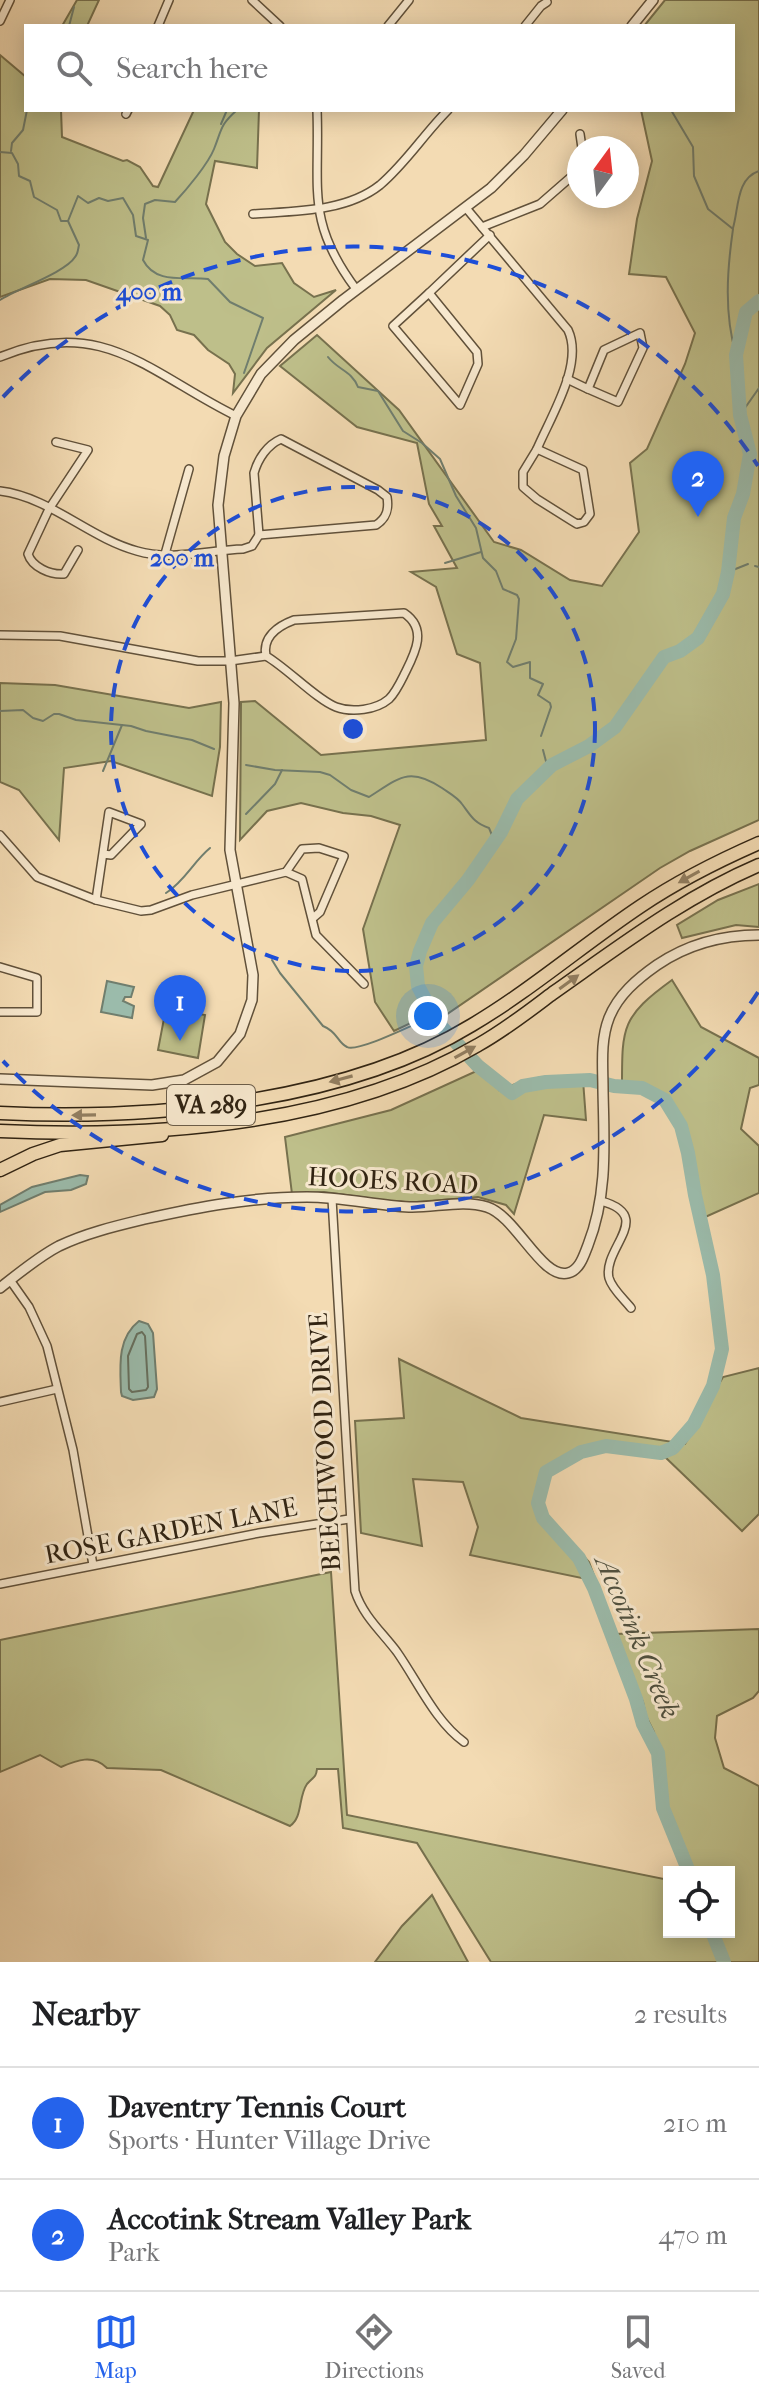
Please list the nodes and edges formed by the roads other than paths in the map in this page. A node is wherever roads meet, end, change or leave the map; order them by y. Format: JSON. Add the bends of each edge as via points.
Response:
{"nodes":[{"id":1,"x":10,"y":0,"type":"edge"},
{"id":2,"x":169,"y":0,"type":"edge"},
{"id":3,"x":252,"y":0,"type":"edge"},
{"id":4,"x":409,"y":0,"type":"edge"},
{"id":5,"x":653,"y":0,"type":"edge"},
{"id":6,"x":547,"y":2,"type":"dead end"},
{"id":7,"x":0,"y":21,"type":"edge"},
{"id":8,"x":159,"y":24,"type":"edge"},
{"id":9,"x":278,"y":24,"type":"edge"},
{"id":10,"x":390,"y":24,"type":"edge"},
{"id":11,"x":527,"y":24,"type":"edge"},
{"id":12,"x":634,"y":24,"type":"edge"},
{"id":13,"x":317,"y":112,"type":"edge"},
{"id":14,"x":446,"y":112,"type":"edge"},
{"id":15,"x":560,"y":112,"type":"edge"},
{"id":16,"x":567,"y":180,"type":"edge"},
{"id":17,"x":319,"y":207,"type":"junction"},
{"id":18,"x":466,"y":208,"type":"junction"},
{"id":19,"x":253,"y":214,"type":"dead end"},
{"id":20,"x":482,"y":227,"type":"junction"},
{"id":21,"x":490,"y":235,"type":"junction"},
{"id":22,"x":356,"y":289,"type":"junction"},
{"id":23,"x":429,"y":293,"type":"junction"},
{"id":24,"x":0,"y":357,"type":"edge"},
{"id":25,"x":567,"y":379,"type":"junction"},
{"id":26,"x":588,"y":389,"type":"junction"},
{"id":27,"x":236,"y":416,"type":"junction"},
{"id":28,"x":56,"y":442,"type":"dead end"},
{"id":29,"x":537,"y":449,"type":"junction"},
{"id":30,"x":189,"y":469,"type":"dead end"},
{"id":31,"x":0,"y":491,"type":"edge"},
{"id":32,"x":49,"y":509,"type":"junction"},
{"id":33,"x":259,"y":535,"type":"junction"},
{"id":34,"x":78,"y":550,"type":"dead end"},
{"id":35,"x":222,"y":550,"type":"junction"},
{"id":36,"x":165,"y":554,"type":"junction"},
{"id":37,"x":0,"y":635,"type":"edge"},
{"id":38,"x":266,"y":656,"type":"junction"},
{"id":39,"x":230,"y":661,"type":"junction"},
{"id":40,"x":0,"y":835,"type":"edge"},
{"id":41,"x":759,"y":843,"type":"edge"},
{"id":42,"x":103,"y":854,"type":"junction"},
{"id":43,"x":759,"y":865,"type":"edge"},
{"id":44,"x":286,"y":872,"type":"junction"},
{"id":45,"x":236,"y":885,"type":"junction"},
{"id":46,"x":96,"y":900,"type":"junction"},
{"id":47,"x":313,"y":918,"type":"junction"},
{"id":48,"x":759,"y":935,"type":"edge"},
{"id":49,"x":0,"y":967,"type":"edge"},
{"id":50,"x":364,"y":984,"type":"dead end"},
{"id":51,"x":0,"y":1012,"type":"edge"},
{"id":52,"x":0,"y":1079,"type":"edge"},
{"id":53,"x":0,"y":1113,"type":"edge"},
{"id":54,"x":200,"y":1127,"type":"junction"},
{"id":55,"x":0,"y":1131,"type":"edge"},
{"id":56,"x":0,"y":1170,"type":"edge"},
{"id":57,"x":332,"y":1199,"type":"junction"},
{"id":58,"x":601,"y":1201,"type":"junction"},
{"id":59,"x":10,"y":1280,"type":"junction"},
{"id":60,"x":0,"y":1288,"type":"edge"},
{"id":61,"x":631,"y":1308,"type":"dead end"},
{"id":62,"x":57,"y":1389,"type":"junction"},
{"id":63,"x":0,"y":1402,"type":"edge"},
{"id":64,"x":349,"y":1519,"type":"junction"},
{"id":65,"x":93,"y":1565,"type":"junction"},
{"id":66,"x":0,"y":1584,"type":"edge"},
{"id":67,"x":464,"y":1742,"type":"dead end"}],
"edges":[{"from":1,"to":7,"type":"street"},
{"from":2,"to":8,"type":"street"},
{"from":3,"to":9,"type":"street"},
{"from":4,"to":10,"type":"street"},
{"from":5,"to":12,"type":"street"},
{"from":6,"to":11,"type":"street"},
{"from":13,"to":17,"type":"street"},
{"from":14,"to":17,"type":"street","via":[[374,189],[339,205]]},
{"from":15,"to":18,"type":"street","via":[[517,162]]},
{"from":16,"to":20,"type":"street","via":[[540,204]]},
{"from":17,"to":19,"type":"street"},
{"from":17,"to":22,"type":"street","via":[[332,255]]},
{"from":18,"to":20,"type":"street"},
{"from":18,"to":22,"type":"street"},
{"from":20,"to":21,"type":"street"},
{"from":21,"to":23,"type":"street"},
{"from":21,"to":25,"type":"street","via":[[568,330],[574,353]]},
{"from":22,"to":27,"type":"street","via":[[271,362]]},
{"from":23,"to":23,"type":"street","via":[[393,326],[460,405],[479,357]]},
{"from":24,"to":27,"type":"street","via":[[47,344],[112,349]]},
{"from":25,"to":26,"type":"street"},
{"from":25,"to":29,"type":"street"},
{"from":26,"to":26,"type":"street","via":[[618,402],[643,348],[640,333],[604,350]]},
{"from":27,"to":35,"type":"street","via":[[220,480]]},
{"from":28,"to":32,"type":"street","via":[[88,450]]},
{"from":29,"to":29,"type":"street","via":[[583,470],[590,514],[584,522],[577,524],[523,487],[523,472]]},
{"from":30,"to":36,"type":"street"},
{"from":31,"to":32,"type":"street"},
{"from":32,"to":34,"type":"street","via":[[29,548],[30,560],[64,574]]},
{"from":32,"to":36,"type":"street","via":[[138,552]]},
{"from":33,"to":33,"type":"street","via":[[376,525],[388,511],[387,497],[281,439],[269,446],[254,473]]},
{"from":33,"to":35,"type":"street","via":[[252,546]]},
{"from":35,"to":36,"type":"street"},
{"from":35,"to":39,"type":"street"},
{"from":37,"to":39,"type":"street","via":[[60,636],[198,661]]},
{"from":38,"to":38,"type":"street","via":[[335,706],[372,708],[398,687],[418,638],[404,613],[294,620],[272,633]]},
{"from":38,"to":39,"type":"street"},
{"from":39,"to":45,"type":"street","via":[[234,703],[229,822]]},
{"from":40,"to":46,"type":"street","via":[[37,877]]},
{"from":41,"to":53,"type":"main road","number":"VA 289","one_way":true,"via":[[668,888],[494,1011],[415,1055],[333,1081],[219,1104],[102,1115]]},
{"from":42,"to":42,"type":"street","via":[[109,812],[141,824],[111,855]]},
{"from":42,"to":46,"type":"street"},
{"from":54,"to":43,"type":"main road","number":"VA 289","one_way":true,"via":[[317,1106],[423,1073],[506,1027],[658,919]]},
{"from":44,"to":45,"type":"street"},
{"from":44,"to":47,"type":"street","via":[[302,879]]},
{"from":44,"to":47,"type":"street","via":[[302,849],[344,856]]},
{"from":45,"to":46,"type":"street","via":[[151,910]]},
{"from":45,"to":52,"type":"street","via":[[253,989],[245,1022],[217,1062],[196,1076],[164,1085]]},
{"from":47,"to":50,"type":"street","via":[[316,935]]},
{"from":48,"to":58,"type":"street","name":"HOOES ROAD","via":[[720,937],[671,956],[629,988],[613,1010],[604,1037]]},
{"from":49,"to":51,"type":"street","via":[[37,978],[37,1012]]},
{"from":54,"to":55,"type":"main road","number":"VA 289"},
{"from":54,"to":56,"type":"main road","via":[[146,1139],[60,1145]]},
{"from":57,"to":58,"type":"street","name":"HOOES ROAD","via":[[407,1207],[486,1207],[509,1220],[546,1267],[563,1274],[580,1263]]},
{"from":57,"to":59,"type":"street","name":"HOOES ROAD","via":[[251,1200],[133,1222],[59,1246]]},
{"from":57,"to":64,"type":"street","name":"BEECHWOOD DRIVE"},
{"from":58,"to":61,"type":"street","via":[[617,1206],[625,1217],[609,1274]]},
{"from":59,"to":60,"type":"street","name":"HOOES ROAD"},
{"from":59,"to":62,"type":"street","via":[[40,1327]]},
{"from":62,"to":63,"type":"street"},
{"from":62,"to":65,"type":"street"},
{"from":64,"to":65,"type":"street","name":"ROSE GARDEN LANE"},
{"from":64,"to":67,"type":"street","name":"BEECHWOOD DRIVE","via":[[353,1584],[361,1606]]},
{"from":65,"to":66,"type":"street","name":"ROSE GARDEN LANE"}]}
